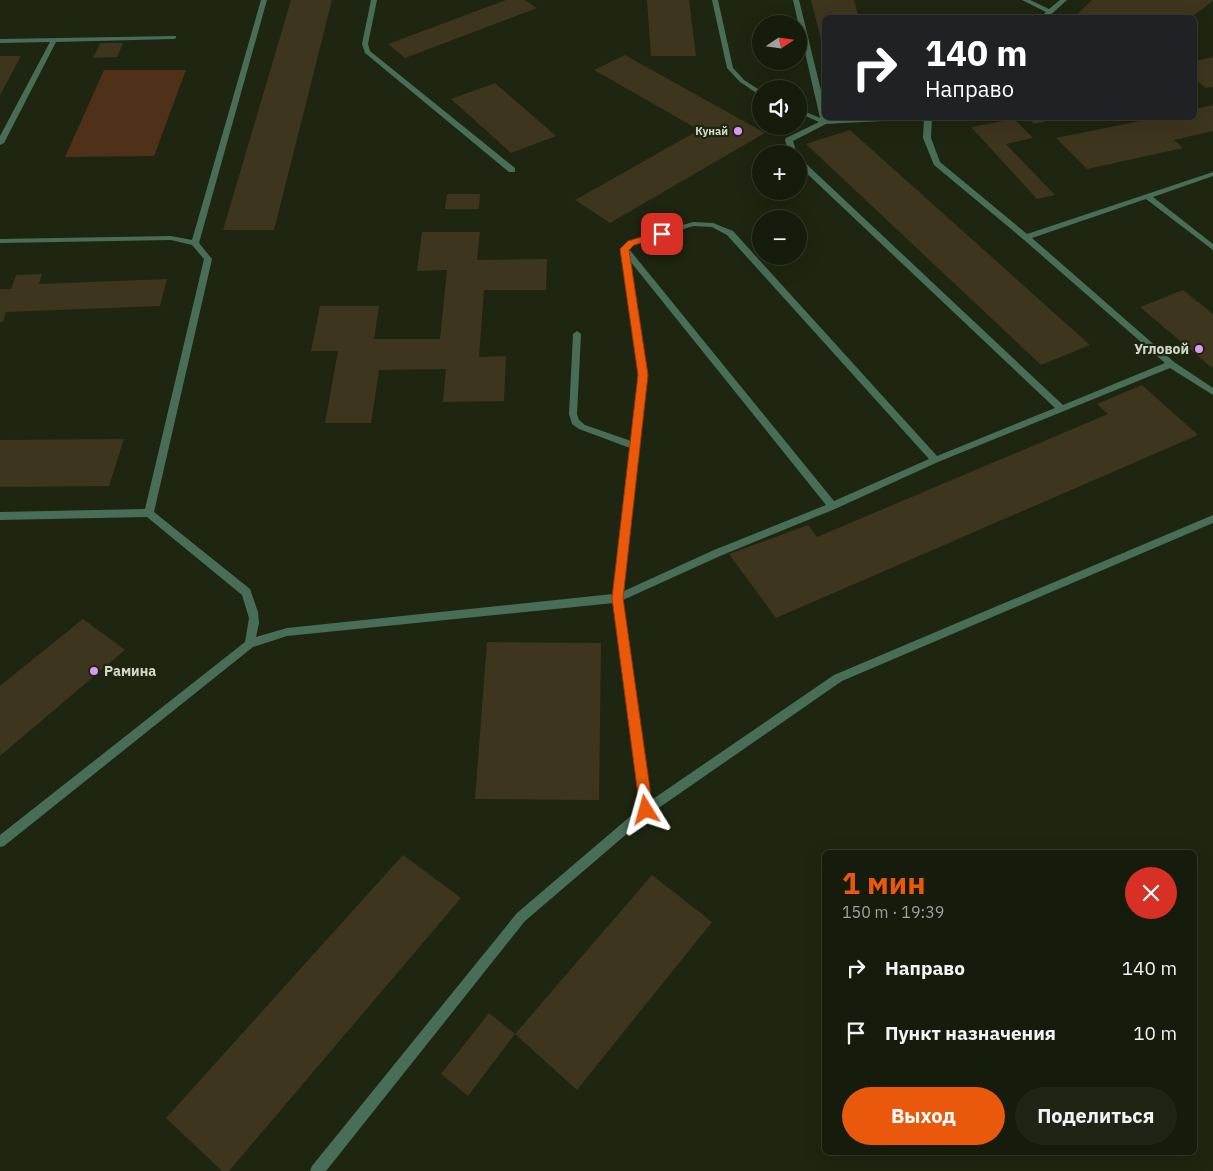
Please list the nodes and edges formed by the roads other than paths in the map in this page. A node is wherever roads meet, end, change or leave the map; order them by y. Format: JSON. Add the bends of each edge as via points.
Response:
{"nodes":[{"id":1,"x":264,"y":0,"type":"edge"},
{"id":2,"x":374,"y":0,"type":"edge"},
{"id":3,"x":715,"y":0,"type":"edge"},
{"id":4,"x":796,"y":0,"type":"edge"},
{"id":5,"x":1025,"y":0,"type":"edge"},
{"id":6,"x":1064,"y":0,"type":"edge"},
{"id":7,"x":1049,"y":11,"type":"junction"},
{"id":8,"x":1045,"y":15,"type":"edge"},
{"id":9,"x":174,"y":37,"type":"dead end"},
{"id":10,"x":54,"y":40,"type":"junction"},
{"id":11,"x":0,"y":41,"type":"edge"},
{"id":12,"x":752,"y":88,"type":"edge"},
{"id":13,"x":822,"y":109,"type":"edge"},
{"id":14,"x":807,"y":114,"type":"edge"},
{"id":15,"x":872,"y":120,"type":"edge"},
{"id":16,"x":928,"y":120,"type":"edge"},
{"id":17,"x":825,"y":122,"type":"junction"},
{"id":18,"x":0,"y":143,"type":"edge"},
{"id":19,"x":790,"y":145,"type":"edge"},
{"id":20,"x":512,"y":170,"type":"dead end"},
{"id":21,"x":807,"y":170,"type":"edge"},
{"id":22,"x":1213,"y":174,"type":"edge"},
{"id":23,"x":1147,"y":196,"type":"junction"},
{"id":24,"x":1026,"y":237,"type":"junction"},
{"id":25,"x":0,"y":241,"type":"edge"},
{"id":26,"x":195,"y":243,"type":"junction"},
{"id":27,"x":1213,"y":248,"type":"edge"},
{"id":28,"x":624,"y":249,"type":"junction"},
{"id":29,"x":577,"y":334,"type":"dead end"},
{"id":30,"x":1171,"y":364,"type":"junction"},
{"id":31,"x":1213,"y":392,"type":"edge"},
{"id":32,"x":1061,"y":408,"type":"junction"},
{"id":33,"x":635,"y":446,"type":"junction"},
{"id":34,"x":935,"y":460,"type":"junction"},
{"id":35,"x":832,"y":506,"type":"junction"},
{"id":36,"x":149,"y":513,"type":"junction"},
{"id":37,"x":0,"y":516,"type":"edge"},
{"id":38,"x":1213,"y":519,"type":"edge"},
{"id":39,"x":618,"y":598,"type":"junction"},
{"id":40,"x":249,"y":644,"type":"junction"},
{"id":41,"x":646,"y":810,"type":"junction"},
{"id":42,"x":0,"y":842,"type":"edge"},
{"id":43,"x":317,"y":1171,"type":"edge"}],
"edges":[{"from":1,"to":26,"type":"lane"},
{"from":2,"to":20,"type":"lane","via":[[365,44],[367,52]]},
{"from":3,"to":12,"type":"lane","via":[[730,68]]},
{"from":4,"to":13,"type":"lane"},
{"from":5,"to":7,"type":"lane"},
{"from":6,"to":7,"type":"lane"},
{"from":7,"to":8,"type":"lane"},
{"from":9,"to":10,"type":"lane"},
{"from":10,"to":11,"type":"lane"},
{"from":10,"to":18,"type":"lane"},
{"from":14,"to":17,"type":"lane"},
{"from":15,"to":17,"type":"lane"},
{"from":16,"to":24,"type":"lane","via":[[927,138],[937,163]]},
{"from":17,"to":19,"type":"lane","via":[[789,140]]},
{"from":21,"to":32,"type":"lane"},
{"from":22,"to":23,"type":"lane"},
{"from":23,"to":24,"type":"lane"},
{"from":23,"to":27,"type":"lane"},
{"from":24,"to":30,"type":"lane"},
{"from":25,"to":26,"type":"lane","via":[[171,238]]},
{"from":26,"to":36,"type":"lane","via":[[208,259]]},
{"from":28,"to":33,"type":"lane","via":[[643,375]]},
{"from":28,"to":34,"type":"lane","via":[[631,243],[693,224],[713,225],[730,233]]},
{"from":28,"to":35,"type":"lane"},
{"from":29,"to":33,"type":"lane","via":[[572,414],[576,422]]},
{"from":30,"to":31,"type":"lane"},
{"from":30,"to":32,"type":"lane"},
{"from":32,"to":34,"type":"lane"},
{"from":33,"to":39,"type":"lane"},
{"from":34,"to":35,"type":"lane"},
{"from":35,"to":39,"type":"lane"},
{"from":36,"to":37,"type":"lane"},
{"from":36,"to":40,"type":"lane","via":[[246,592],[254,611]]},
{"from":38,"to":41,"type":"lane","via":[[838,678]]},
{"from":39,"to":40,"type":"lane","via":[[288,632]]},
{"from":39,"to":41,"type":"lane"},
{"from":40,"to":42,"type":"lane"},
{"from":41,"to":43,"type":"lane","via":[[521,917]]}]}
